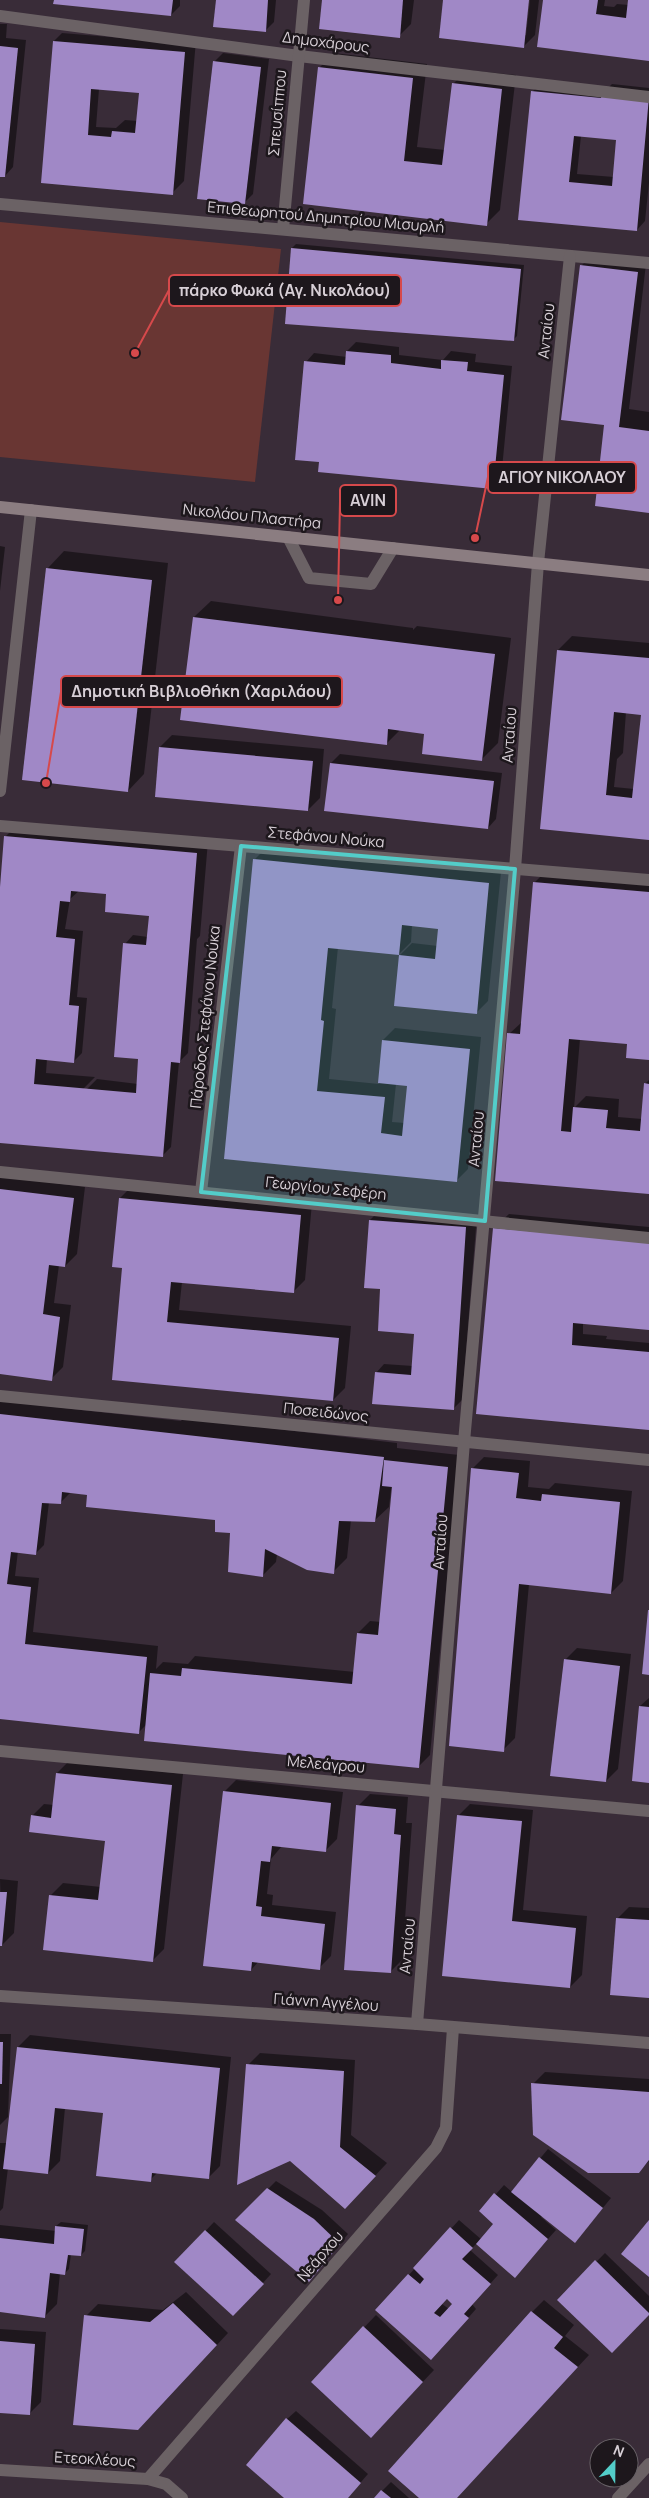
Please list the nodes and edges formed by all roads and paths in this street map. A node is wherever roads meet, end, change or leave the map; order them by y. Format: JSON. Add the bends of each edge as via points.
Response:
{"nodes":[{"id":1,"x":304,"y":0,"type":"edge"},
{"id":2,"x":0,"y":16,"type":"edge"},
{"id":3,"x":299,"y":56,"type":"junction"},
{"id":4,"x":649,"y":97,"type":"edge"},
{"id":5,"x":0,"y":204,"type":"edge"},
{"id":6,"x":283,"y":229,"type":"junction"},
{"id":7,"x":570,"y":256,"type":"junction"},
{"id":8,"x":649,"y":263,"type":"edge"},
{"id":9,"x":0,"y":507,"type":"edge"},
{"id":10,"x":31,"y":510,"type":"junction"},
{"id":11,"x":288,"y":536,"type":"junction"},
{"id":12,"x":393,"y":548,"type":"junction"},
{"id":13,"x":538,"y":563,"type":"junction"},
{"id":14,"x":649,"y":575,"type":"edge"},
{"id":15,"x":0,"y":791,"type":"edge"},
{"id":16,"x":0,"y":826,"type":"edge"},
{"id":17,"x":241,"y":846,"type":"junction"},
{"id":18,"x":515,"y":869,"type":"junction"},
{"id":19,"x":649,"y":880,"type":"edge"},
{"id":20,"x":0,"y":1172,"type":"edge"},
{"id":21,"x":201,"y":1192,"type":"junction"},
{"id":22,"x":485,"y":1221,"type":"junction"},
{"id":23,"x":649,"y":1238,"type":"edge"},
{"id":24,"x":0,"y":1396,"type":"edge"},
{"id":25,"x":464,"y":1442,"type":"junction"},
{"id":26,"x":649,"y":1460,"type":"edge"},
{"id":27,"x":0,"y":1752,"type":"edge"},
{"id":28,"x":437,"y":1790,"type":"junction"},
{"id":29,"x":649,"y":1811,"type":"edge"},
{"id":30,"x":0,"y":1996,"type":"edge"},
{"id":31,"x":417,"y":2024,"type":"junction"},
{"id":32,"x":453,"y":2028,"type":"junction"},
{"id":33,"x":649,"y":2043,"type":"edge"},
{"id":34,"x":649,"y":2464,"type":"edge"},
{"id":35,"x":0,"y":2470,"type":"edge"},
{"id":36,"x":148,"y":2479,"type":"junction"},
{"id":37,"x":182,"y":2498,"type":"edge"},
{"id":38,"x":618,"y":2498,"type":"edge"}],
"edges":[{"from":1,"to":3,"type":"street","name":"Σπευσίππου"},
{"from":2,"to":3,"type":"street","name":"Δημοχάρους"},
{"from":3,"to":4,"type":"street","name":"Δημοχάρους"},
{"from":3,"to":6,"type":"street","name":"Σπευσίππου"},
{"from":5,"to":6,"type":"street","name":"Επιθεωρητού Δημητρίου Μισυρλή"},
{"from":6,"to":7,"type":"street","name":"Επιθεωρητού Δημητρίου Μισυρλή"},
{"from":7,"to":8,"type":"street","name":"Επιθεωρητού Δημητρίου Μισυρλή"},
{"from":7,"to":13,"type":"street","name":"Ανταίου"},
{"from":9,"to":10,"type":"main road","name":"Νικολάου Πλαστήρα"},
{"from":10,"to":11,"type":"main road","name":"Νικολάου Πλαστήρα"},
{"from":10,"to":15,"type":"street"},
{"from":11,"to":12,"type":"main road","name":"Νικολάου Πλαστήρα"},
{"from":11,"to":12,"type":"street","via":[[309,578],[371,584]]},
{"from":12,"to":13,"type":"main road","name":"Νικολάου Πλαστήρα"},
{"from":13,"to":14,"type":"main road","name":"Νικολάου Πλαστήρα"},
{"from":13,"to":18,"type":"street","name":"Ανταίου"},
{"from":16,"to":17,"type":"street","name":"Στεφάνου Νούκα"},
{"from":17,"to":18,"type":"street","name":"Στεφάνου Νούκα"},
{"from":17,"to":21,"type":"street","name":"Πάροδος Στεφάνου Νούκα"},
{"from":18,"to":19,"type":"street","name":"Στεφάνου Νούκα"},
{"from":18,"to":22,"type":"street","name":"Ανταίου"},
{"from":20,"to":21,"type":"street","name":"Γεωργίου Σεφέρη"},
{"from":21,"to":22,"type":"street","name":"Γεωργίου Σεφέρη"},
{"from":22,"to":23,"type":"street","name":"Γεωργίου Σεφέρη"},
{"from":22,"to":25,"type":"street","name":"Ανταίου"},
{"from":24,"to":25,"type":"street","name":"Ποσειδώνος"},
{"from":25,"to":26,"type":"street","name":"Ποσειδώνος"},
{"from":25,"to":28,"type":"street","name":"Ανταίου"},
{"from":27,"to":28,"type":"street","name":"Μελεάγρου"},
{"from":28,"to":29,"type":"street","name":"Μελεάγρου"},
{"from":28,"to":31,"type":"street","name":"Ανταίου"},
{"from":30,"to":31,"type":"street","name":"Γιάννη Αγγέλου"},
{"from":31,"to":32,"type":"street","name":"Γιάννη Αγγέλου"},
{"from":32,"to":33,"type":"street","name":"Γιάννη Αγγέλου"},
{"from":32,"to":36,"type":"street","name":"Νεάρχου","via":[[446,2128],[436,2148]]},
{"from":34,"to":38,"type":"street"},
{"from":35,"to":36,"type":"street","name":"Ετεοκλέους"},
{"from":36,"to":37,"type":"street","name":"Ετεοκλέους","via":[[166,2484]]}]}
